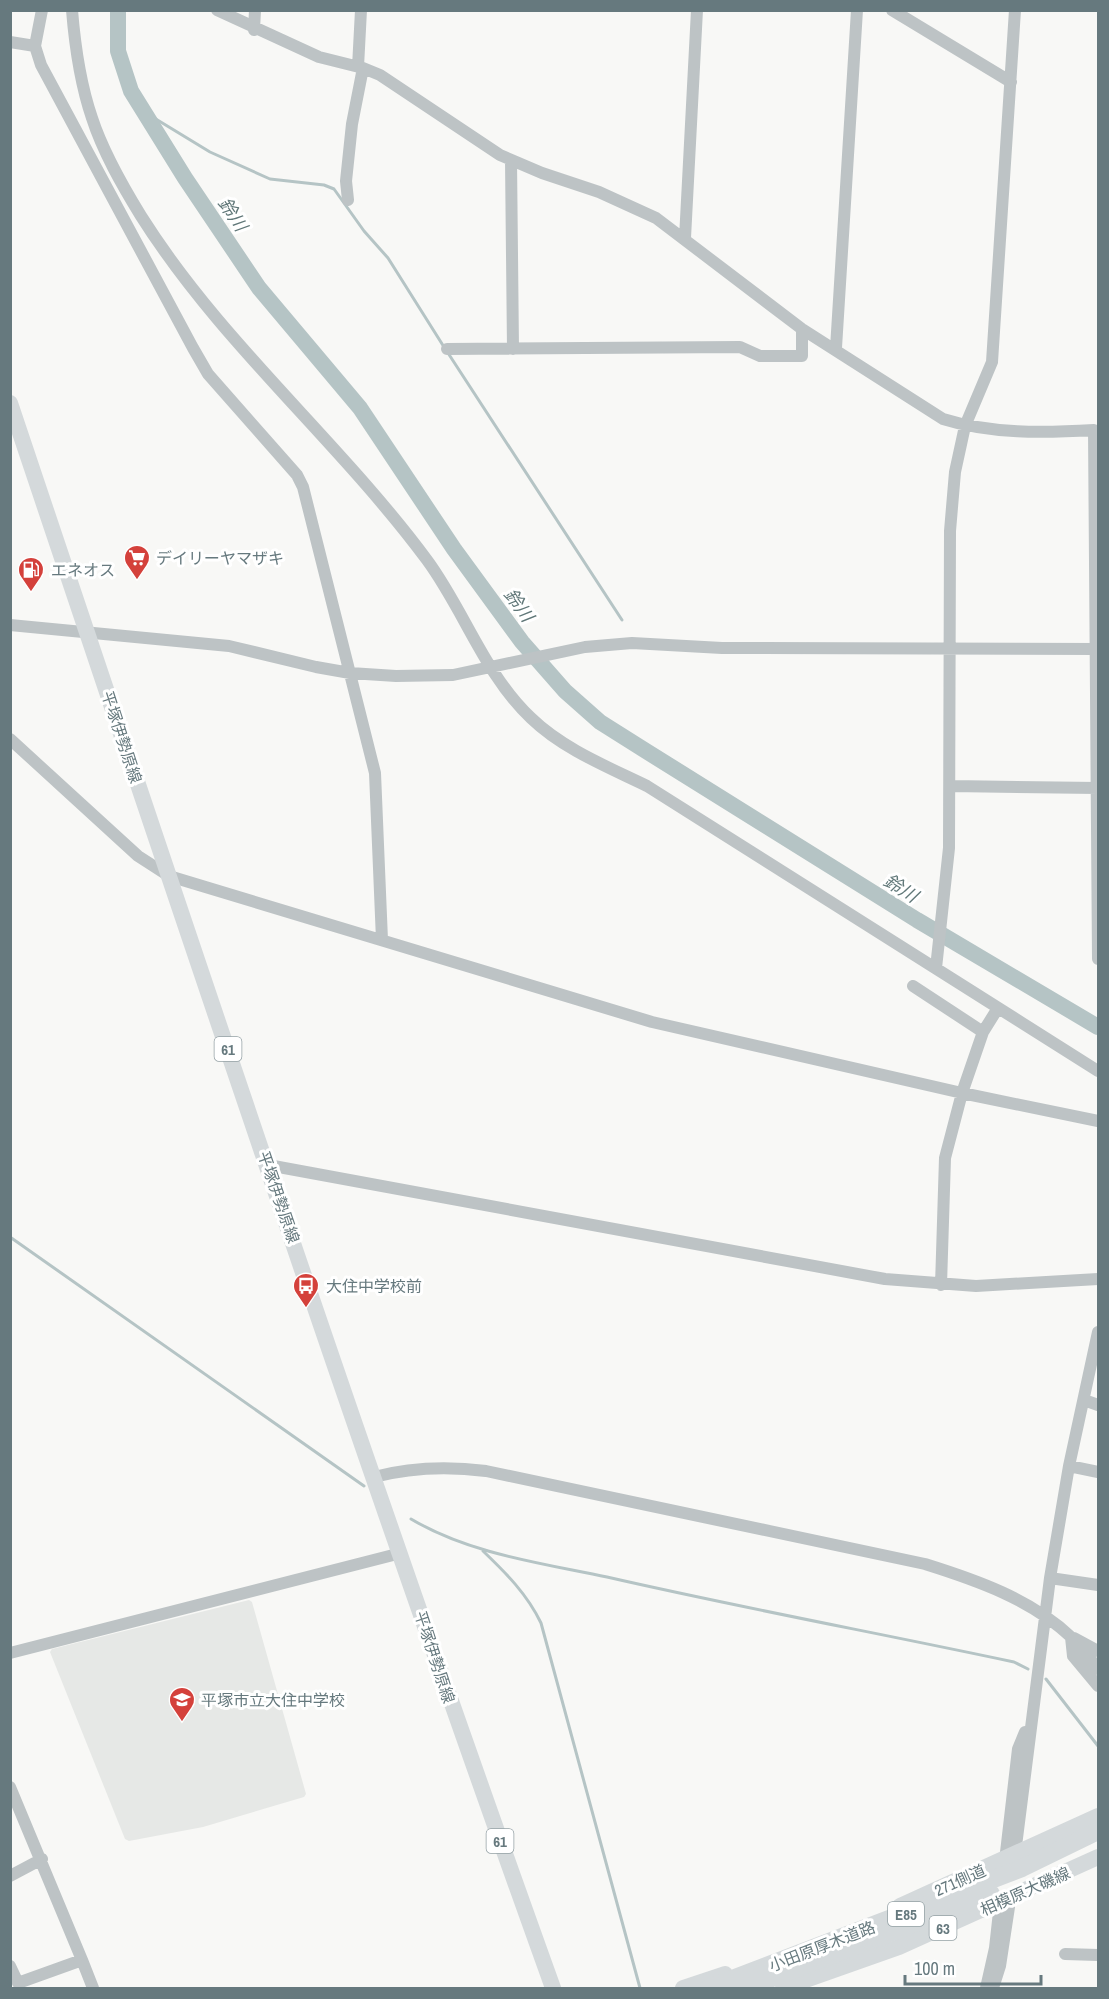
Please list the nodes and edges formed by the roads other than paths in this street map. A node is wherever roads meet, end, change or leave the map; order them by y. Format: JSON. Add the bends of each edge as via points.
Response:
{"nodes":[{"id":1,"x":42,"y":10,"type":"edge"},
{"id":2,"x":72,"y":10,"type":"edge"},
{"id":3,"x":217,"y":10,"type":"edge"},
{"id":4,"x":255,"y":10,"type":"edge"},
{"id":5,"x":361,"y":10,"type":"edge"},
{"id":6,"x":697,"y":10,"type":"edge"},
{"id":7,"x":857,"y":10,"type":"edge"},
{"id":8,"x":892,"y":10,"type":"edge"},
{"id":9,"x":1015,"y":10,"type":"edge"},
{"id":10,"x":254,"y":30,"type":"junction"},
{"id":11,"x":10,"y":42,"type":"edge"},
{"id":12,"x":35,"y":46,"type":"junction"},
{"id":13,"x":361,"y":67,"type":"junction"},
{"id":14,"x":1011,"y":82,"type":"junction"},
{"id":15,"x":511,"y":160,"type":"junction"},
{"id":16,"x":348,"y":200,"type":"dead end"},
{"id":17,"x":685,"y":238,"type":"junction"},
{"id":18,"x":802,"y":328,"type":"junction"},
{"id":19,"x":836,"y":348,"type":"junction"},
{"id":20,"x":447,"y":349,"type":"dead end"},
{"id":21,"x":513,"y":349,"type":"junction"},
{"id":22,"x":10,"y":403,"type":"edge"},
{"id":23,"x":965,"y":426,"type":"junction"},
{"id":24,"x":1096,"y":430,"type":"edge"},
{"id":25,"x":1097,"y":587,"type":"edge"},
{"id":26,"x":10,"y":625,"type":"edge"},
{"id":27,"x":88,"y":633,"type":"junction"},
{"id":28,"x":950,"y":649,"type":"junction"},
{"id":29,"x":1097,"y":649,"type":"edge"},
{"id":30,"x":493,"y":668,"type":"junction"},
{"id":31,"x":350,"y":673,"type":"junction"},
{"id":32,"x":10,"y":739,"type":"edge"},
{"id":33,"x":951,"y":786,"type":"junction"},
{"id":34,"x":1097,"y":788,"type":"edge"},
{"id":35,"x":169,"y":876,"type":"junction"},
{"id":36,"x":382,"y":940,"type":"junction"},
{"id":37,"x":1098,"y":959,"type":"edge"},
{"id":38,"x":936,"y":965,"type":"junction"},
{"id":39,"x":914,"y":986,"type":"dead end"},
{"id":40,"x":998,"y":1008,"type":"junction"},
{"id":41,"x":983,"y":1032,"type":"junction"},
{"id":42,"x":1098,"y":1071,"type":"edge"},
{"id":43,"x":962,"y":1093,"type":"junction"},
{"id":44,"x":1098,"y":1121,"type":"edge"},
{"id":45,"x":268,"y":1165,"type":"junction"},
{"id":46,"x":1098,"y":1279,"type":"edge"},
{"id":47,"x":941,"y":1285,"type":"junction"},
{"id":48,"x":1098,"y":1332,"type":"edge"},
{"id":49,"x":1084,"y":1400,"type":"junction"},
{"id":50,"x":1098,"y":1405,"type":"edge"},
{"id":51,"x":1069,"y":1466,"type":"junction"},
{"id":52,"x":1098,"y":1472,"type":"edge"},
{"id":53,"x":374,"y":1477,"type":"junction"},
{"id":54,"x":401,"y":1553,"type":"junction"},
{"id":55,"x":1050,"y":1578,"type":"junction"},
{"id":56,"x":1098,"y":1585,"type":"edge"},
{"id":57,"x":1044,"y":1616,"type":"junction"},
{"id":58,"x":1071,"y":1636,"type":"junction"},
{"id":59,"x":1098,"y":1651,"type":"edge"},
{"id":60,"x":10,"y":1653,"type":"edge"},
{"id":61,"x":1098,"y":1669,"type":"edge"},
{"id":62,"x":1098,"y":1686,"type":"edge"},
{"id":63,"x":447,"y":1694,"type":"junction"},
{"id":64,"x":1032,"y":1713,"type":"junction"},
{"id":65,"x":10,"y":1787,"type":"edge"},
{"id":66,"x":1098,"y":1816,"type":"edge"},
{"id":67,"x":1098,"y":1831,"type":"edge"},
{"id":68,"x":1098,"y":1844,"type":"edge"},
{"id":69,"x":1016,"y":1846,"type":"dead end"},
{"id":70,"x":1098,"y":1857,"type":"edge"},
{"id":71,"x":42,"y":1859,"type":"junction"},
{"id":72,"x":1005,"y":1861,"type":"junction"},
{"id":73,"x":10,"y":1876,"type":"edge"},
{"id":74,"x":1004,"y":1905,"type":"junction"},
{"id":75,"x":1065,"y":1954,"type":"dead end"},
{"id":76,"x":1098,"y":1955,"type":"edge"},
{"id":77,"x":82,"y":1960,"type":"junction"},
{"id":78,"x":11,"y":1965,"type":"edge"},
{"id":79,"x":93,"y":1989,"type":"edge"},
{"id":80,"x":541,"y":1989,"type":"edge"},
{"id":81,"x":553,"y":1989,"type":"edge"},
{"id":82,"x":565,"y":1989,"type":"edge"},
{"id":83,"x":683,"y":1989,"type":"edge"},
{"id":84,"x":709,"y":1989,"type":"edge"},
{"id":85,"x":746,"y":1989,"type":"edge"},
{"id":86,"x":783,"y":1989,"type":"edge"},
{"id":87,"x":986,"y":1989,"type":"edge"},
{"id":88,"x":993,"y":1989,"type":"edge"}],
"edges":[{"from":1,"to":12,"type":"street"},
{"from":2,"to":30,"type":"street","via":[[81,82],[92,119],[131,199],[166,256],[226,331],[404,531],[428,562]]},
{"from":3,"to":10,"type":"street"},
{"from":4,"to":10,"type":"street"},
{"from":5,"to":13,"type":"street"},
{"from":6,"to":17,"type":"street"},
{"from":7,"to":19,"type":"street"},
{"from":8,"to":14,"type":"street"},
{"from":9,"to":14,"type":"street"},
{"from":10,"to":13,"type":"street","via":[[319,57]]},
{"from":11,"to":12,"type":"street"},
{"from":12,"to":31,"type":"street","via":[[41,65],[208,374],[297,475]]},
{"from":13,"to":15,"type":"street","via":[[380,75]]},
{"from":13,"to":16,"type":"street","via":[[346,181]]},
{"from":14,"to":23,"type":"street","via":[[992,362]]},
{"from":15,"to":17,"type":"street","via":[[636,208]]},
{"from":15,"to":21,"type":"street"},
{"from":17,"to":18,"type":"street"},
{"from":18,"to":19,"type":"street"},
{"from":18,"to":21,"type":"street","via":[[802,356],[760,356],[740,347]]},
{"from":19,"to":23,"type":"street","via":[[943,419]]},
{"from":20,"to":21,"type":"street"},
{"from":22,"to":27,"type":"main road","name":"平塚伊勢原線","number":"61"},
{"from":23,"to":24,"type":"street","via":[[1019,431]]},
{"from":23,"to":28,"type":"street","via":[[955,472],[950,531]]},
{"from":24,"to":25,"type":"street"},
{"from":25,"to":29,"type":"street"},
{"from":26,"to":27,"type":"street"},
{"from":27,"to":31,"type":"street","via":[[229,646]]},
{"from":27,"to":35,"type":"main road","name":"平塚伊勢原線","number":"61"},
{"from":28,"to":29,"type":"street"},
{"from":28,"to":30,"type":"street","via":[[723,648],[632,643],[580,648]]},
{"from":28,"to":33,"type":"street"},
{"from":29,"to":34,"type":"street"},
{"from":30,"to":31,"type":"street","via":[[453,675]]},
{"from":30,"to":38,"type":"street","via":[[512,699],[553,735],[647,786]]},
{"from":31,"to":36,"type":"street","via":[[375,773]]},
{"from":32,"to":35,"type":"street","via":[[138,856]]},
{"from":33,"to":34,"type":"street"},
{"from":33,"to":38,"type":"street"},
{"from":34,"to":37,"type":"street"},
{"from":35,"to":36,"type":"street"},
{"from":35,"to":45,"type":"main road","name":"平塚伊勢原線","number":"61"},
{"from":36,"to":43,"type":"street","via":[[652,1022]]},
{"from":38,"to":40,"type":"street"},
{"from":39,"to":41,"type":"street"},
{"from":40,"to":41,"type":"street"},
{"from":40,"to":42,"type":"street"},
{"from":41,"to":43,"type":"street"},
{"from":43,"to":44,"type":"street"},
{"from":43,"to":47,"type":"street","via":[[945,1158]]},
{"from":45,"to":47,"type":"street","via":[[798,1264]]},
{"from":45,"to":53,"type":"main road","name":"平塚伊勢原線","number":"61"},
{"from":46,"to":47,"type":"street"},
{"from":48,"to":49,"type":"street"},
{"from":49,"to":50,"type":"street"},
{"from":49,"to":51,"type":"street"},
{"from":51,"to":52,"type":"street"},
{"from":51,"to":55,"type":"street"},
{"from":53,"to":54,"type":"main road","name":"平塚伊勢原線","number":"61"},
{"from":53,"to":57,"type":"street","via":[[401,1470],[459,1468],[621,1499],[925,1564],[988,1585]]},
{"from":54,"to":60,"type":"street"},
{"from":54,"to":63,"type":"main road","name":"平塚伊勢原線","number":"61"},
{"from":55,"to":56,"type":"street"},
{"from":55,"to":57,"type":"street"},
{"from":57,"to":58,"type":"street"},
{"from":57,"to":64,"type":"street"},
{"from":58,"to":59,"type":"street"},
{"from":58,"to":61,"type":"street"},
{"from":58,"to":62,"type":"street","via":[[1073,1656]]},
{"from":63,"to":80,"type":"main road","via":[[464,1770]]},
{"from":63,"to":81,"type":"main road","name":"平塚伊勢原線","number":"61"},
{"from":63,"to":82,"type":"main road","via":[[483,1762]]},
{"from":64,"to":69,"type":"street"},
{"from":64,"to":72,"type":"street","via":[[1018,1749]]},
{"from":65,"to":71,"type":"street"},
{"from":66,"to":72,"type":"main road","name":"271側道","number":"63"},
{"from":67,"to":84,"type":"highway","name":"小田原厚木道路","number":"E85","via":[[1022,1868]]},
{"from":68,"to":85,"type":"highway","name":"小田原厚木道路","number":"E85","via":[[1017,1883]]},
{"from":70,"to":74,"type":"main road","name":"相模原大磯線","number":"63"},
{"from":71,"to":73,"type":"street"},
{"from":71,"to":77,"type":"street"},
{"from":72,"to":83,"type":"main road","name":"271側道","number":"63","via":[[886,1912]]},
{"from":74,"to":86,"type":"main road","name":"相模原大磯線","number":"63"},
{"from":74,"to":87,"type":"street"},
{"from":74,"to":88,"type":"street","via":[[1000,1966]]},
{"from":75,"to":76,"type":"street"},
{"from":77,"to":78,"type":"street","via":[[18,1983]]},
{"from":77,"to":79,"type":"street"}]}
